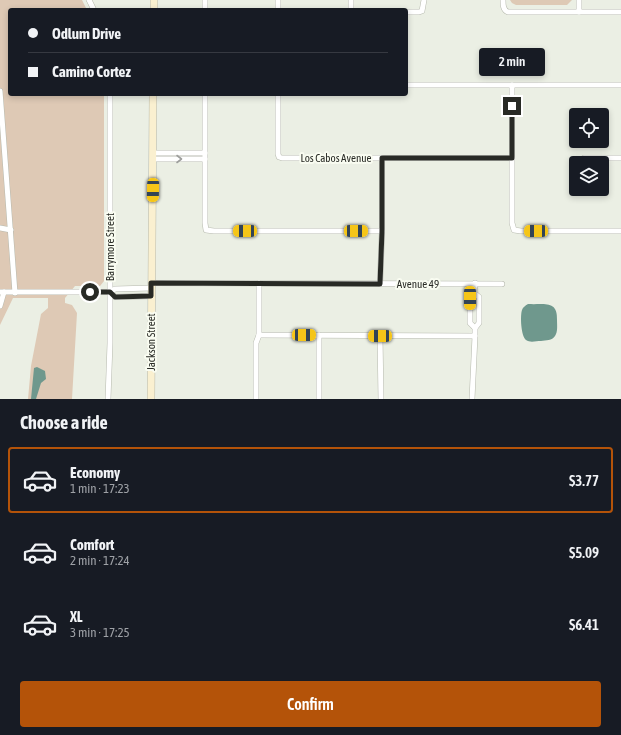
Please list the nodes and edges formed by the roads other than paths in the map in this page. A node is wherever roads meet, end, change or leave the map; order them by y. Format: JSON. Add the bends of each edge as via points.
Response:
{"nodes":[{"id":1,"x":424,"y":0,"type":"edge"},
{"id":2,"x":503,"y":0,"type":"edge"},
{"id":3,"x":579,"y":0,"type":"edge"},
{"id":4,"x":408,"y":12,"type":"edge"},
{"id":5,"x":579,"y":12,"type":"junction"},
{"id":6,"x":621,"y":12,"type":"edge"},
{"id":7,"x":408,"y":85,"type":"edge"},
{"id":8,"x":512,"y":85,"type":"junction"},
{"id":9,"x":621,"y":85,"type":"edge"},
{"id":10,"x":0,"y":91,"type":"edge"},
{"id":11,"x":110,"y":96,"type":"edge"},
{"id":12,"x":154,"y":96,"type":"edge"},
{"id":13,"x":205,"y":96,"type":"edge"},
{"id":14,"x":278,"y":96,"type":"edge"},
{"id":15,"x":1,"y":104,"type":"edge"},
{"id":16,"x":205,"y":152,"type":"junction"},
{"id":17,"x":153,"y":156,"type":"junction"},
{"id":18,"x":382,"y":158,"type":"junction"},
{"id":19,"x":512,"y":158,"type":"junction"},
{"id":20,"x":609,"y":158,"type":"edge"},
{"id":21,"x":621,"y":158,"type":"edge"},
{"id":22,"x":205,"y":159,"type":"junction"},
{"id":23,"x":0,"y":228,"type":"edge"},
{"id":24,"x":11,"y":230,"type":"junction"},
{"id":25,"x":382,"y":231,"type":"junction"},
{"id":26,"x":621,"y":231,"type":"edge"},
{"id":27,"x":259,"y":284,"type":"junction"},
{"id":28,"x":380,"y":284,"type":"junction"},
{"id":29,"x":474,"y":284,"type":"junction"},
{"id":30,"x":502,"y":284,"type":"dead end"},
{"id":31,"x":128,"y":289,"type":"junction"},
{"id":32,"x":151,"y":289,"type":"junction"},
{"id":33,"x":2,"y":292,"type":"edge"},
{"id":34,"x":110,"y":292,"type":"junction"},
{"id":35,"x":15,"y":293,"type":"junction"},
{"id":36,"x":474,"y":293,"type":"junction"},
{"id":37,"x":128,"y":296,"type":"junction"},
{"id":38,"x":0,"y":306,"type":"edge"},
{"id":39,"x":470,"y":312,"type":"junction"},
{"id":40,"x":479,"y":312,"type":"junction"},
{"id":41,"x":475,"y":328,"type":"junction"},
{"id":42,"x":259,"y":335,"type":"junction"},
{"id":43,"x":319,"y":335,"type":"junction"},
{"id":44,"x":380,"y":336,"type":"junction"},
{"id":45,"x":475,"y":336,"type":"junction"},
{"id":46,"x":108,"y":399,"type":"edge"},
{"id":47,"x":151,"y":399,"type":"edge"},
{"id":48,"x":256,"y":399,"type":"edge"},
{"id":49,"x":319,"y":399,"type":"edge"},
{"id":50,"x":381,"y":399,"type":"edge"},
{"id":51,"x":472,"y":399,"type":"edge"}],
"edges":[{"from":1,"to":4,"type":"street","via":[[422,11]]},
{"from":2,"to":5,"type":"street","via":[[505,11]]},
{"from":3,"to":5,"type":"street"},
{"from":5,"to":6,"type":"street"},
{"from":7,"to":8,"type":"street"},
{"from":8,"to":9,"type":"street"},
{"from":8,"to":19,"type":"street"},
{"from":10,"to":15,"type":"street"},
{"from":11,"to":34,"type":"street","name":"Barrymore Street"},
{"from":12,"to":17,"type":"main road","name":"Jackson Street"},
{"from":13,"to":16,"type":"street"},
{"from":14,"to":18,"type":"street","name":"Los Cabos Avenue","via":[[279,157]]},
{"from":15,"to":24,"type":"street"},
{"from":16,"to":17,"type":"street"},
{"from":16,"to":22,"type":"street"},
{"from":17,"to":22,"type":"street","one_way":true},
{"from":17,"to":32,"type":"main road","name":"Jackson Street"},
{"from":18,"to":19,"type":"street","name":"Los Cabos Avenue"},
{"from":18,"to":25,"type":"street"},
{"from":19,"to":26,"type":"street","via":[[514,230]]},
{"from":20,"to":21,"type":"street"},
{"from":22,"to":25,"type":"street","via":[[206,230]]},
{"from":23,"to":24,"type":"street"},
{"from":24,"to":35,"type":"street"},
{"from":25,"to":28,"type":"street"},
{"from":27,"to":28,"type":"street","name":"Avenue 49"},
{"from":27,"to":32,"type":"street","name":"Avenue 49","via":[[165,284]]},
{"from":27,"to":42,"type":"street"},
{"from":28,"to":29,"type":"street","name":"Avenue 49"},
{"from":29,"to":30,"type":"street","name":"Avenue 49"},
{"from":29,"to":36,"type":"street"},
{"from":31,"to":32,"type":"street"},
{"from":31,"to":34,"type":"street","via":[[115,289]]},
{"from":31,"to":37,"type":"street"},
{"from":32,"to":37,"type":"street"},
{"from":32,"to":47,"type":"main road","name":"Jackson Street"},
{"from":33,"to":35,"type":"street"},
{"from":33,"to":38,"type":"street"},
{"from":34,"to":35,"type":"street"},
{"from":34,"to":37,"type":"street","via":[[115,297]]},
{"from":34,"to":46,"type":"street","name":"Barrymore Street"},
{"from":36,"to":39,"type":"street","via":[[470,298]]},
{"from":36,"to":40,"type":"street","via":[[479,297]]},
{"from":39,"to":40,"type":"street"},
{"from":39,"to":41,"type":"street","via":[[470,323]]},
{"from":40,"to":41,"type":"street","via":[[479,323]]},
{"from":41,"to":45,"type":"street"},
{"from":42,"to":43,"type":"street"},
{"from":42,"to":48,"type":"street","via":[[256,343]]},
{"from":43,"to":44,"type":"street"},
{"from":43,"to":49,"type":"street"},
{"from":44,"to":45,"type":"street"},
{"from":44,"to":50,"type":"street"},
{"from":45,"to":51,"type":"street"}]}
